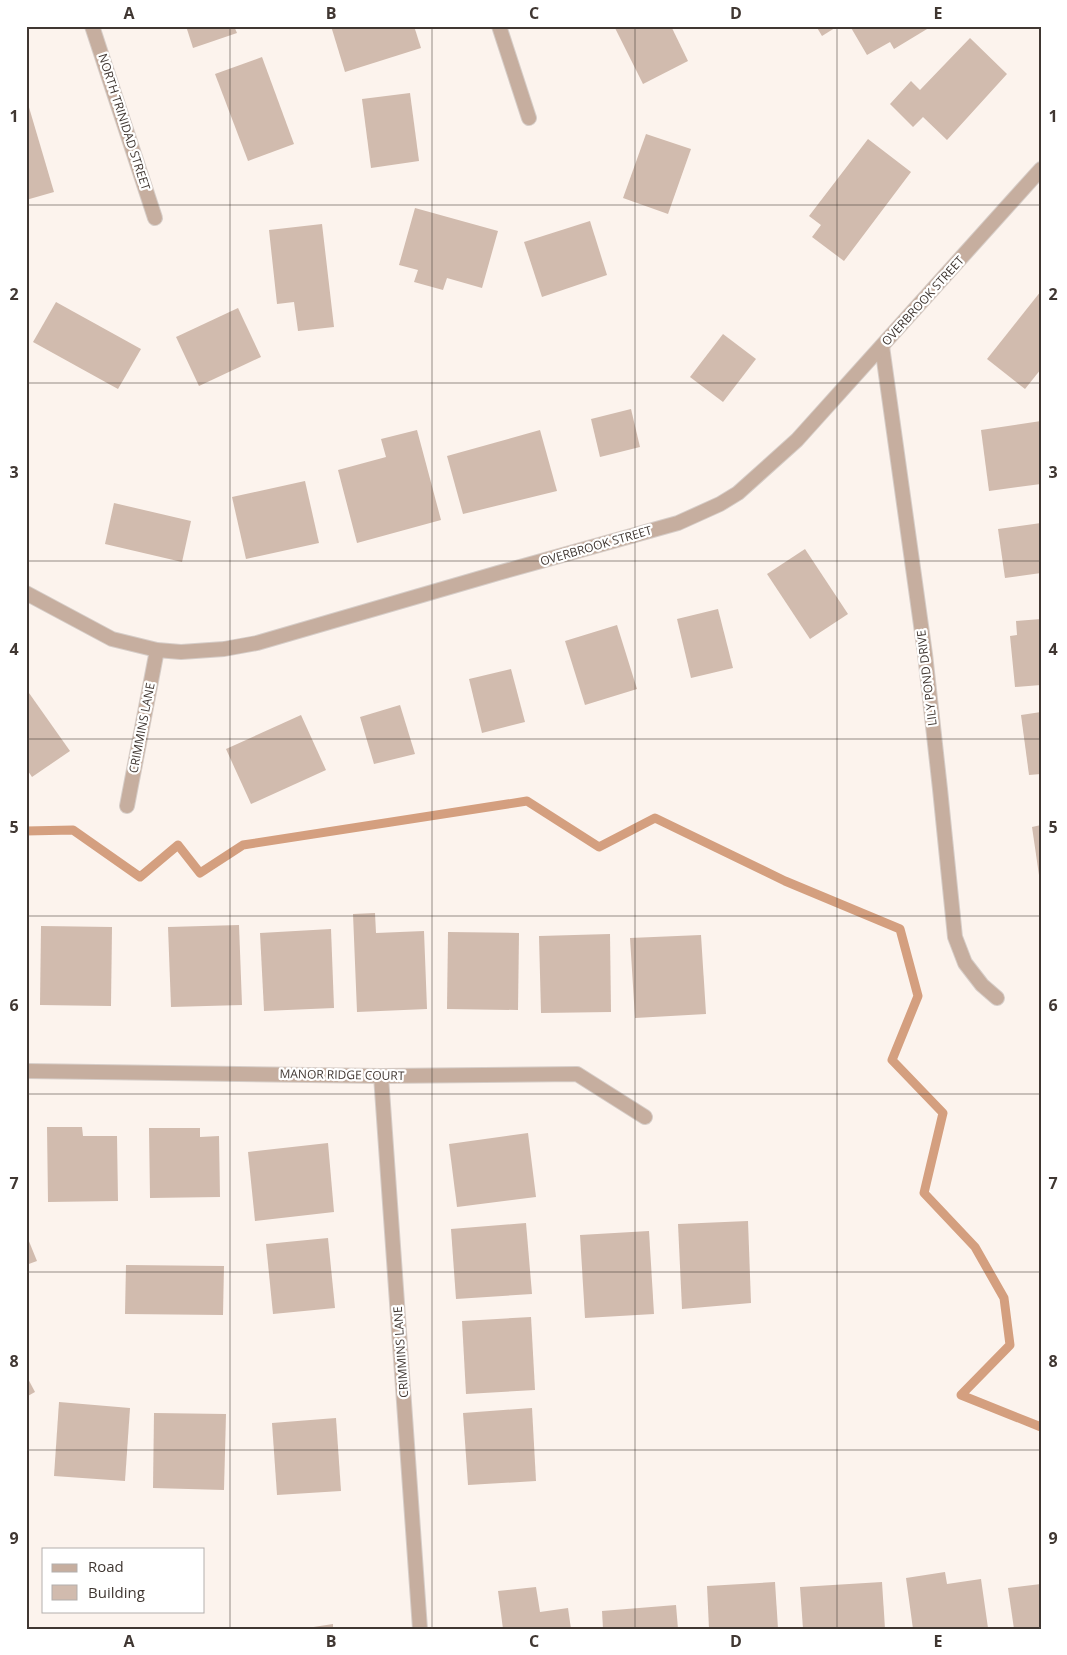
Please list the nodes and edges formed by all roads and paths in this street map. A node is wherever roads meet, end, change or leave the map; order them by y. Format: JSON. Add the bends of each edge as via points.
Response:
{"nodes":[{"id":1,"x":92,"y":26,"type":"edge"},
{"id":2,"x":499,"y":26,"type":"edge"},
{"id":3,"x":529,"y":118,"type":"dead end"},
{"id":4,"x":1041,"y":169,"type":"edge"},
{"id":5,"x":155,"y":218,"type":"dead end"},
{"id":6,"x":882,"y":346,"type":"junction"},
{"id":7,"x":26,"y":592,"type":"edge"},
{"id":8,"x":157,"y":650,"type":"junction"},
{"id":9,"x":126,"y":806,"type":"dead end"},
{"id":10,"x":997,"y":998,"type":"dead end"},
{"id":11,"x":26,"y":1071,"type":"edge"},
{"id":12,"x":381,"y":1076,"type":"junction"},
{"id":13,"x":646,"y":1117,"type":"dead end"},
{"id":14,"x":420,"y":1629,"type":"edge"}],
"edges":[{"from":1,"to":5,"type":"street","name":"NORTH TRINIDAD STREET"},
{"from":2,"to":3,"type":"street"},
{"from":4,"to":6,"type":"street","name":"OVERBROOK STREET"},
{"from":6,"to":8,"type":"street","name":"OVERBROOK STREET","via":[[797,440],[738,493],[678,523],[256,643],[224,649]]},
{"from":6,"to":10,"type":"street","name":"LILY POND DRIVE","via":[[924,654],[955,937],[965,963]]},
{"from":7,"to":8,"type":"street","name":"OVERBROOK STREET","via":[[112,640]]},
{"from":8,"to":9,"type":"street","name":"CRIMMINS LANE"},
{"from":11,"to":12,"type":"street","name":"MANOR RIDGE COURT"},
{"from":12,"to":13,"type":"street","name":"MANOR RIDGE COURT","via":[[576,1074]]},
{"from":12,"to":14,"type":"street","name":"CRIMMINS LANE"}]}
